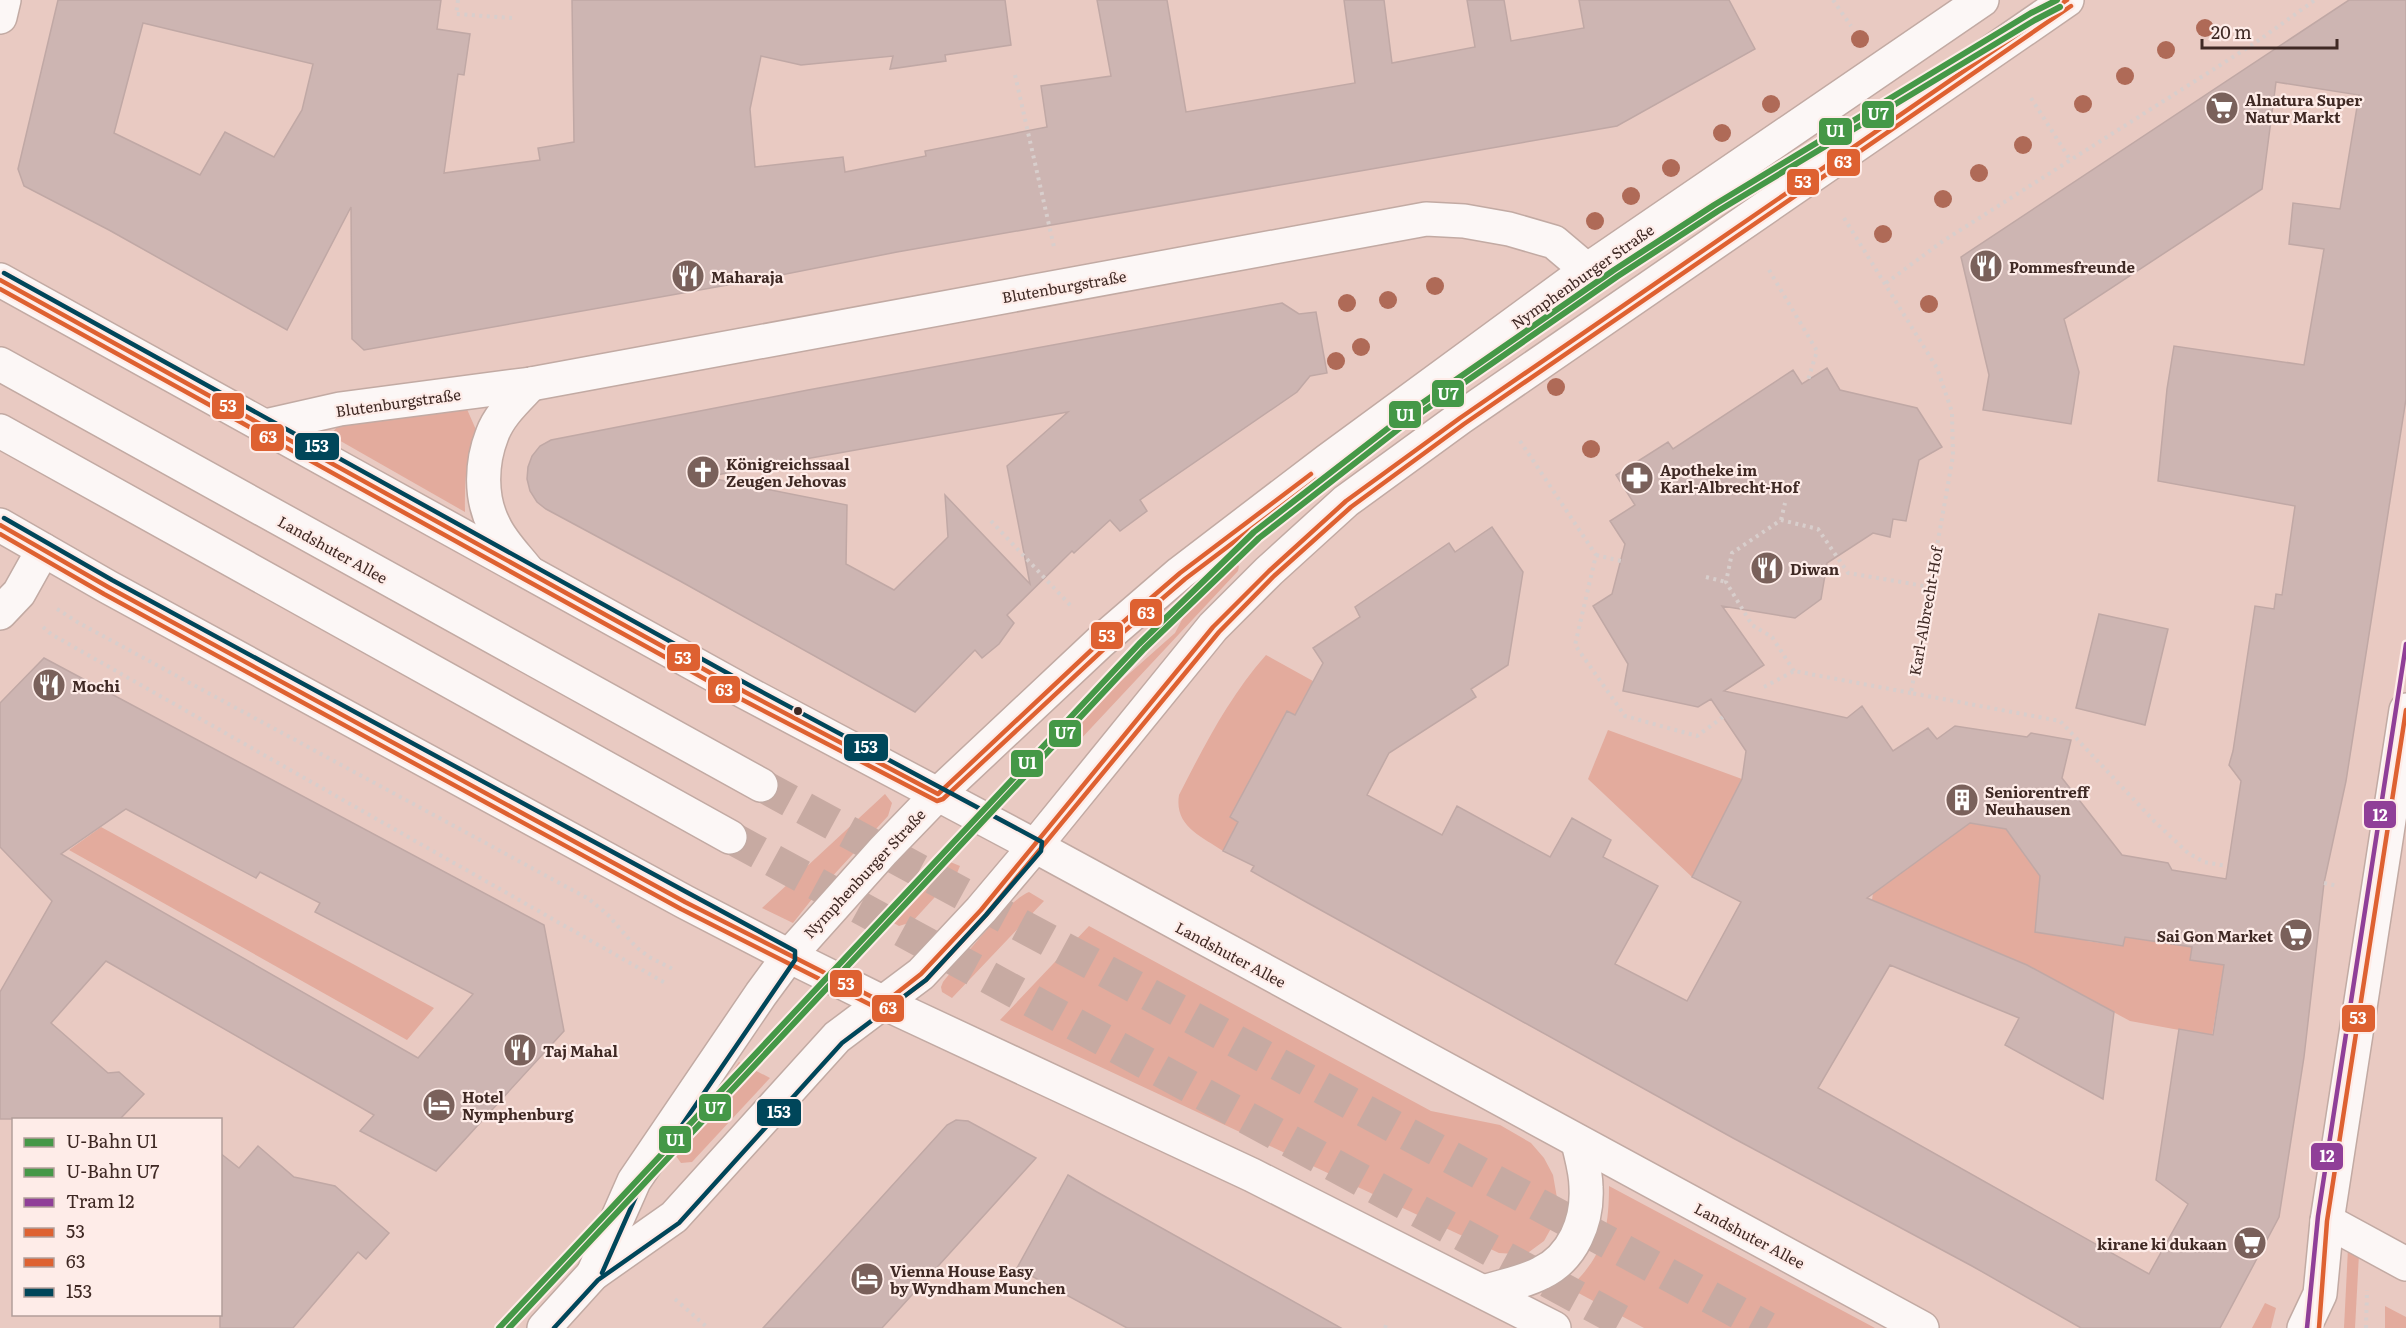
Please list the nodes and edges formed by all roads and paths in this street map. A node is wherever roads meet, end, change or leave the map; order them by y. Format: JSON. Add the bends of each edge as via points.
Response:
{"nodes":[{"id":1,"x":4,"y":0,"type":"edge"},
{"id":2,"x":458,"y":0,"type":"edge"},
{"id":3,"x":1833,"y":0,"type":"edge"},
{"id":4,"x":1982,"y":0,"type":"edge"},
{"id":5,"x":2067,"y":0,"type":"edge"},
{"id":6,"x":2315,"y":0,"type":"edge"},
{"id":7,"x":0,"y":16,"type":"edge"},
{"id":8,"x":512,"y":18,"type":"dead end"},
{"id":9,"x":1851,"y":26,"type":"dead end"},
{"id":10,"x":1015,"y":75,"type":"dead end"},
{"id":11,"x":2031,"y":98,"type":"dead end"},
{"id":12,"x":2071,"y":161,"type":"junction"},
{"id":13,"x":1844,"y":218,"type":"dead end"},
{"id":14,"x":1054,"y":249,"type":"dead end"},
{"id":15,"x":1587,"y":270,"type":"junction"},
{"id":16,"x":1768,"y":270,"type":"dead end"},
{"id":17,"x":0,"y":280,"type":"edge"},
{"id":18,"x":1886,"y":283,"type":"junction"},
{"id":19,"x":0,"y":364,"type":"edge"},
{"id":20,"x":1808,"y":380,"type":"dead end"},
{"id":21,"x":531,"y":384,"type":"junction"},
{"id":22,"x":265,"y":426,"type":"junction"},
{"id":23,"x":0,"y":431,"type":"edge"},
{"id":24,"x":1520,"y":441,"type":"dead end"},
{"id":25,"x":1785,"y":503,"type":"dead end"},
{"id":26,"x":1781,"y":520,"type":"junction"},
{"id":27,"x":991,"y":521,"type":"dead end"},
{"id":28,"x":0,"y":525,"type":"edge"},
{"id":29,"x":43,"y":550,"type":"junction"},
{"id":30,"x":1596,"y":555,"type":"junction"},
{"id":31,"x":1622,"y":561,"type":"dead end"},
{"id":32,"x":527,"y":570,"type":"junction"},
{"id":33,"x":1706,"y":577,"type":"dead end"},
{"id":34,"x":1726,"y":582,"type":"junction"},
{"id":35,"x":1930,"y":587,"type":"junction"},
{"id":36,"x":9,"y":603,"type":"edge"},
{"id":37,"x":1071,"y":606,"type":"dead end"},
{"id":38,"x":51,"y":634,"type":"dead end"},
{"id":39,"x":1794,"y":671,"type":"junction"},
{"id":40,"x":1764,"y":687,"type":"dead end"},
{"id":41,"x":1911,"y":693,"type":"junction"},
{"id":42,"x":2406,"y":710,"type":"edge"},
{"id":43,"x":1723,"y":717,"type":"dead end"},
{"id":44,"x":761,"y":785,"type":"tunnel mouth"},
{"id":45,"x":938,"y":794,"type":"junction"},
{"id":46,"x":730,"y":837,"type":"tunnel mouth"},
{"id":47,"x":1035,"y":846,"type":"junction"},
{"id":48,"x":2228,"y":866,"type":"dead end"},
{"id":49,"x":789,"y":956,"type":"junction"},
{"id":50,"x":675,"y":970,"type":"dead end"},
{"id":51,"x":667,"y":984,"type":"dead end"},
{"id":52,"x":884,"y":1003,"type":"junction"},
{"id":53,"x":1578,"y":1142,"type":"junction"},
{"id":54,"x":2327,"y":1221,"type":"junction"},
{"id":55,"x":2406,"y":1264,"type":"edge"},
{"id":56,"x":593,"y":1274,"type":"junction"},
{"id":57,"x":1484,"y":1292,"type":"junction"},
{"id":58,"x":2320,"y":1294,"type":"junction"},
{"id":59,"x":675,"y":1299,"type":"dead end"},
{"id":60,"x":544,"y":1328,"type":"edge"},
{"id":61,"x":708,"y":1328,"type":"edge"},
{"id":62,"x":1554,"y":1328,"type":"edge"},
{"id":63,"x":1922,"y":1328,"type":"edge"},
{"id":64,"x":2304,"y":1328,"type":"edge"},
{"id":65,"x":2319,"y":1328,"type":"edge"}],
"edges":[{"from":1,"to":7,"type":"main road"},
{"from":2,"to":8,"type":"path","via":[[456,14]]},
{"from":3,"to":9,"type":"path"},
{"from":4,"to":15,"type":"main road","name":"Nymphenburger Straße"},
{"from":5,"to":47,"type":"main road","name":"Nymphenburger Straße","via":[[1460,418],[1346,501],[1213,627]]},
{"from":6,"to":12,"type":"path"},
{"from":10,"to":14,"type":"path"},
{"from":11,"to":12,"type":"path"},
{"from":12,"to":18,"type":"path","via":[[1943,241]]},
{"from":13,"to":18,"type":"path","name":"Karl-Albrecht-Hof"},
{"from":15,"to":21,"type":"main road","name":"Blutenburgstraße","via":[[1554,242],[1509,229],[1426,219]]},
{"from":15,"to":45,"type":"main road","name":"Nymphenburger Straße","via":[[1180,573]]},
{"from":16,"to":20,"type":"path","via":[[1817,351]]},
{"from":17,"to":22,"type":"main road","name":"Landshuter Allee"},
{"from":18,"to":35,"type":"path","name":"Karl-Albrecht-Hof","via":[[1937,368],[1952,412],[1953,456]]},
{"from":19,"to":44,"type":"main road","name":"Landshuter Allee"},
{"from":21,"to":22,"type":"main road","name":"Blutenburgstraße","via":[[340,409]]},
{"from":21,"to":32,"type":"main road","via":[[508,407],[492,434],[484,469],[484,497],[494,526]]},
{"from":22,"to":32,"type":"main road","name":"Landshuter Allee"},
{"from":23,"to":46,"type":"main road"},
{"from":24,"to":30,"type":"path"},
{"from":25,"to":26,"type":"path"},
{"from":26,"to":34,"type":"path","via":[[1732,553]]},
{"from":26,"to":35,"type":"path","via":[[1818,529],[1848,573]]},
{"from":27,"to":37,"type":"path"},
{"from":28,"to":29,"type":"main road"},
{"from":29,"to":36,"type":"main road"},
{"from":29,"to":49,"type":"main road"},
{"from":30,"to":31,"type":"path"},
{"from":30,"to":43,"type":"path","via":[[1575,645],[1625,716],[1697,736]]},
{"from":32,"to":45,"type":"main road","name":"Landshuter Allee","via":[[735,687]]},
{"from":33,"to":34,"type":"path"},
{"from":34,"to":39,"type":"path","via":[[1752,625],[1772,637]]},
{"from":35,"to":41,"type":"path","name":"Karl-Albrecht-Hof"},
{"from":36,"to":50,"type":"path","via":[[33,593],[79,623],[589,899],[636,947]]},
{"from":38,"to":51,"type":"path"},
{"from":39,"to":40,"type":"path"},
{"from":39,"to":41,"type":"path"},
{"from":41,"to":48,"type":"path","name":"Karl-Albrecht-Hof","via":[[2060,721],[2188,854],[2204,862]]},
{"from":42,"to":54,"type":"main road"},
{"from":45,"to":47,"type":"main road","name":"Landshuter Allee"},
{"from":45,"to":49,"type":"main road","name":"Nymphenburger Straße"},
{"from":47,"to":52,"type":"main road","name":"Nymphenburger Straße","via":[[921,974]]},
{"from":47,"to":53,"type":"main road","name":"Landshuter Allee"},
{"from":49,"to":52,"type":"main road"},
{"from":49,"to":56,"type":"main road","name":"Nymphenburger Straße","via":[[634,1181]]},
{"from":52,"to":56,"type":"main road","name":"Nymphenburger Straße","via":[[837,1037],[674,1216]]},
{"from":52,"to":57,"type":"main road","via":[[1252,1175]]},
{"from":53,"to":57,"type":"main road","via":[[1587,1186],[1586,1212],[1574,1242],[1561,1259],[1542,1273]]},
{"from":53,"to":63,"type":"main road","name":"Landshuter Allee"},
{"from":54,"to":55,"type":"main road"},
{"from":54,"to":58,"type":"main road"},
{"from":56,"to":60,"type":"main road","name":"Nymphenburger Straße"},
{"from":57,"to":62,"type":"main road"},
{"from":58,"to":64,"type":"main road"},
{"from":58,"to":65,"type":"main road"},
{"from":59,"to":61,"type":"path"}]}
